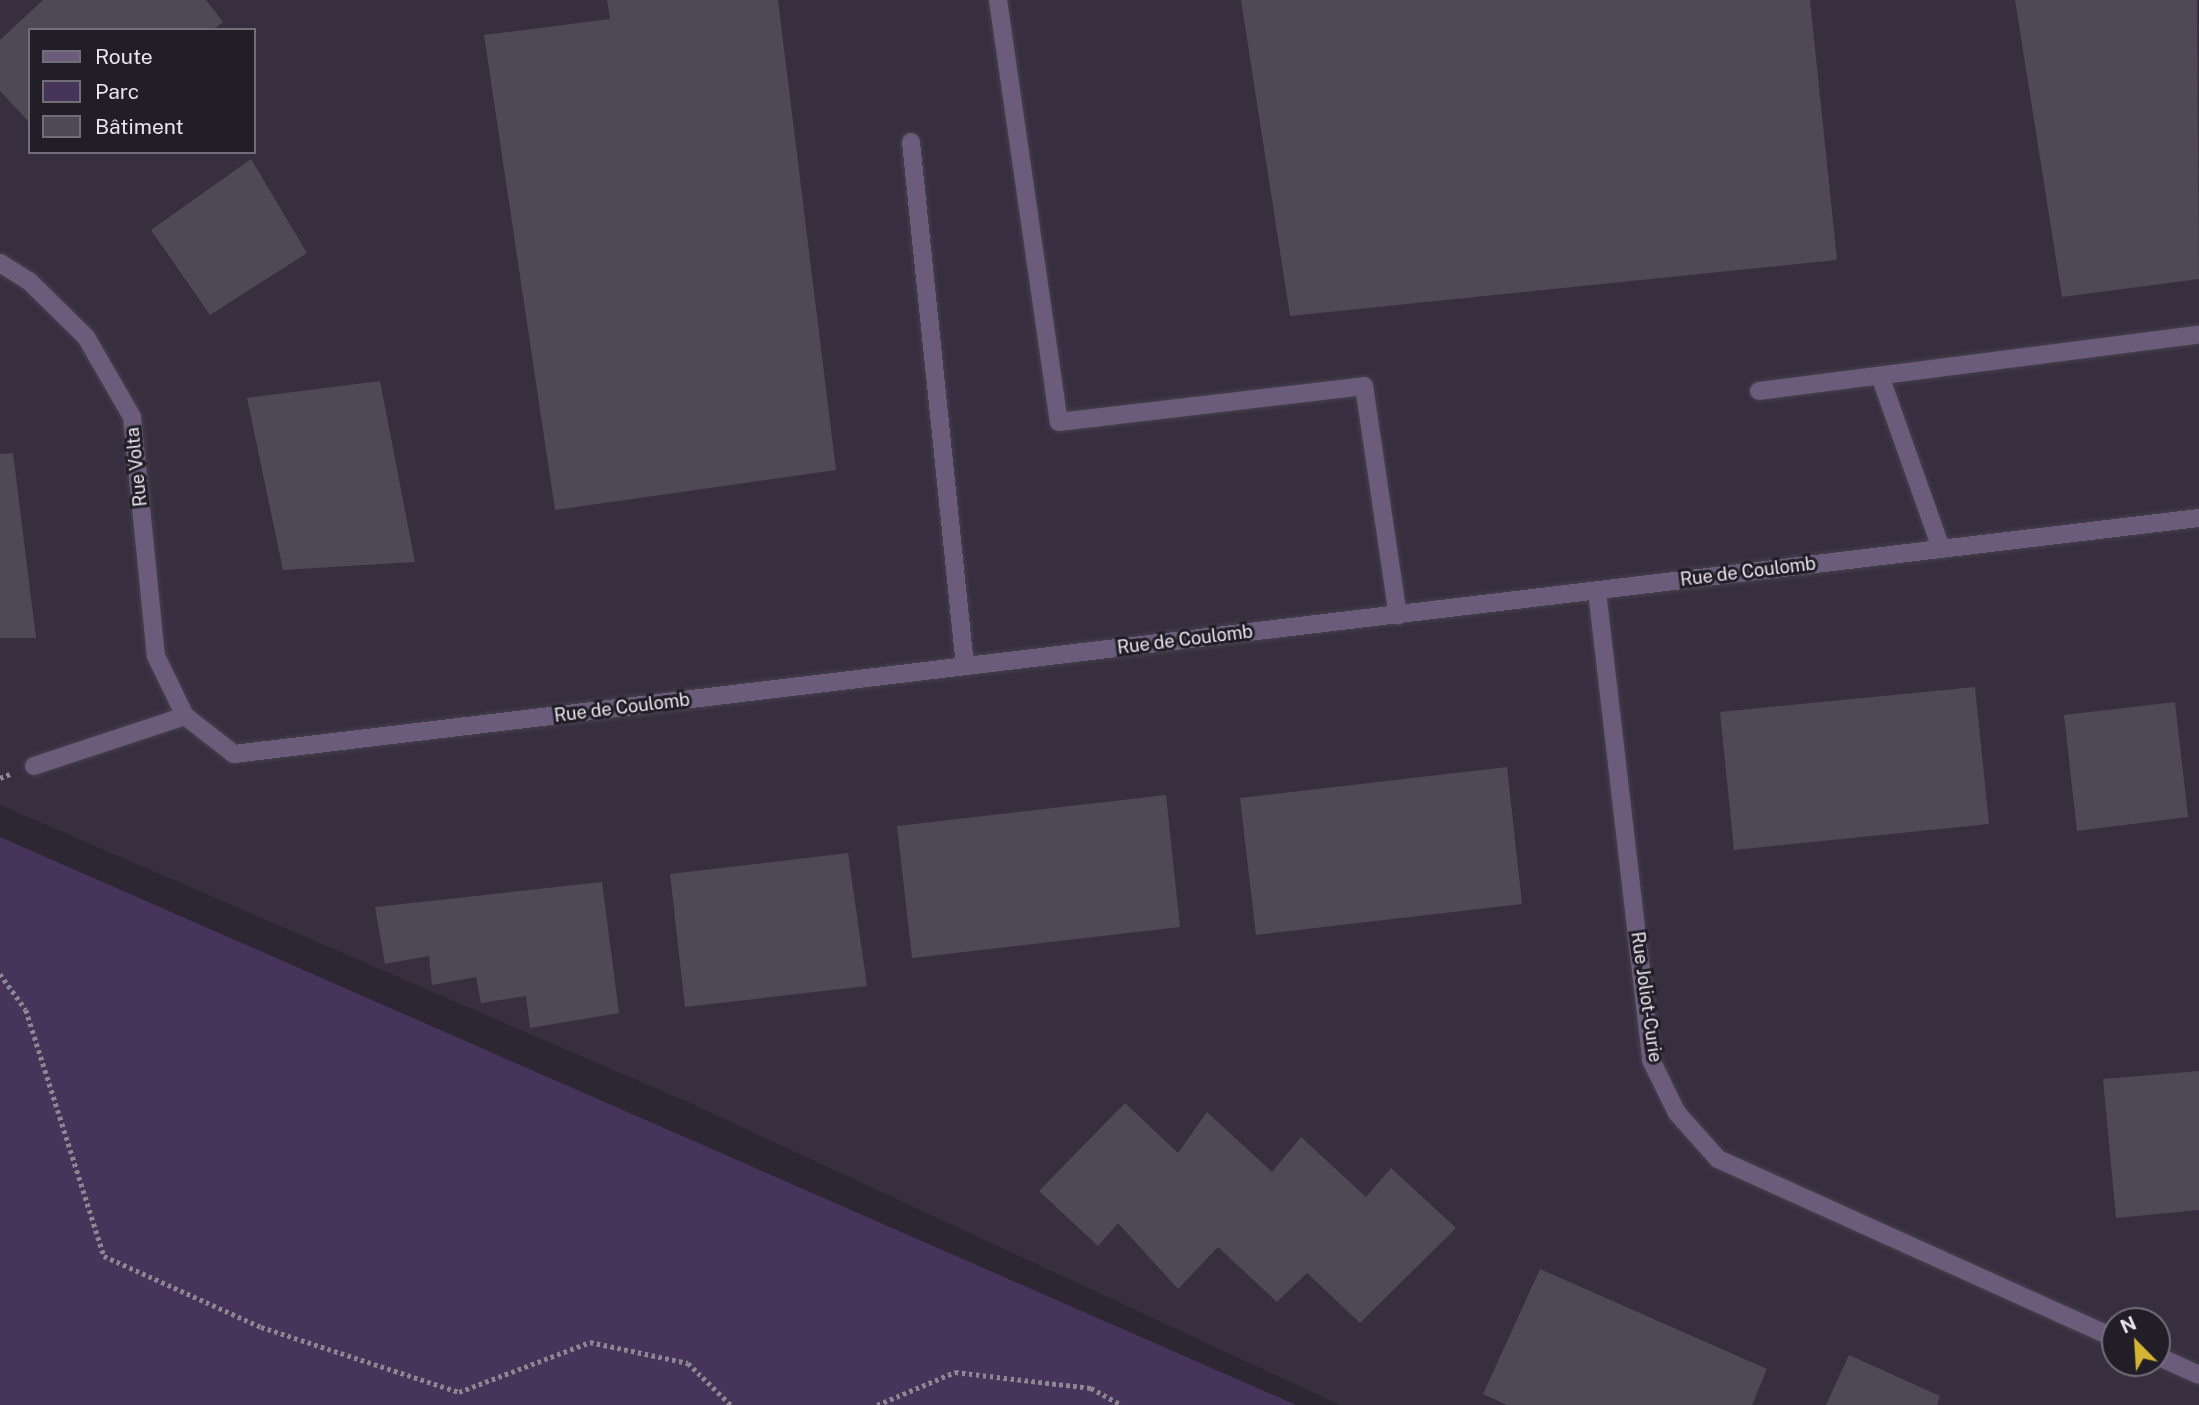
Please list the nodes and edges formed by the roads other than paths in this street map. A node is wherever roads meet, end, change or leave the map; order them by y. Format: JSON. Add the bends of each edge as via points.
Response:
{"nodes":[{"id":1,"x":998,"y":0,"type":"edge"},
{"id":2,"x":911,"y":142,"type":"dead end"},
{"id":3,"x":0,"y":263,"type":"edge"},
{"id":4,"x":2199,"y":335,"type":"edge"},
{"id":5,"x":1880,"y":376,"type":"junction"},
{"id":6,"x":1759,"y":391,"type":"dead end"},
{"id":7,"x":2199,"y":518,"type":"edge"},
{"id":8,"x":1941,"y":548,"type":"junction"},
{"id":9,"x":1597,"y":590,"type":"junction"},
{"id":10,"x":1398,"y":615,"type":"junction"},
{"id":11,"x":965,"y":666,"type":"junction"},
{"id":12,"x":185,"y":716,"type":"junction"},
{"id":13,"x":34,"y":765,"type":"dead end"},
{"id":14,"x":2101,"y":1332,"type":"edge"},
{"id":15,"x":2171,"y":1362,"type":"edge"},
{"id":16,"x":2199,"y":1375,"type":"edge"}],
"edges":[{"from":1,"to":10,"type":"street","via":[[1059,422],[1364,386]]},
{"from":2,"to":11,"type":"street"},
{"from":3,"to":12,"type":"street","name":"Rue Volta","via":[[29,281],[86,337],[132,417],[156,656]]},
{"from":4,"to":5,"type":"street"},
{"from":5,"to":6,"type":"street"},
{"from":5,"to":8,"type":"street"},
{"from":7,"to":8,"type":"street","name":"Rue de Coulomb"},
{"from":8,"to":9,"type":"street","name":"Rue de Coulomb"},
{"from":9,"to":10,"type":"street","name":"Rue de Coulomb"},
{"from":9,"to":14,"type":"street","name":"Rue Joliot-Curie","via":[[1651,1060],[1676,1113],[1718,1159]]},
{"from":10,"to":11,"type":"street","name":"Rue de Coulomb"},
{"from":11,"to":12,"type":"street","name":"Rue de Coulomb","via":[[234,754]]},
{"from":12,"to":13,"type":"street"},
{"from":15,"to":16,"type":"street"}]}
